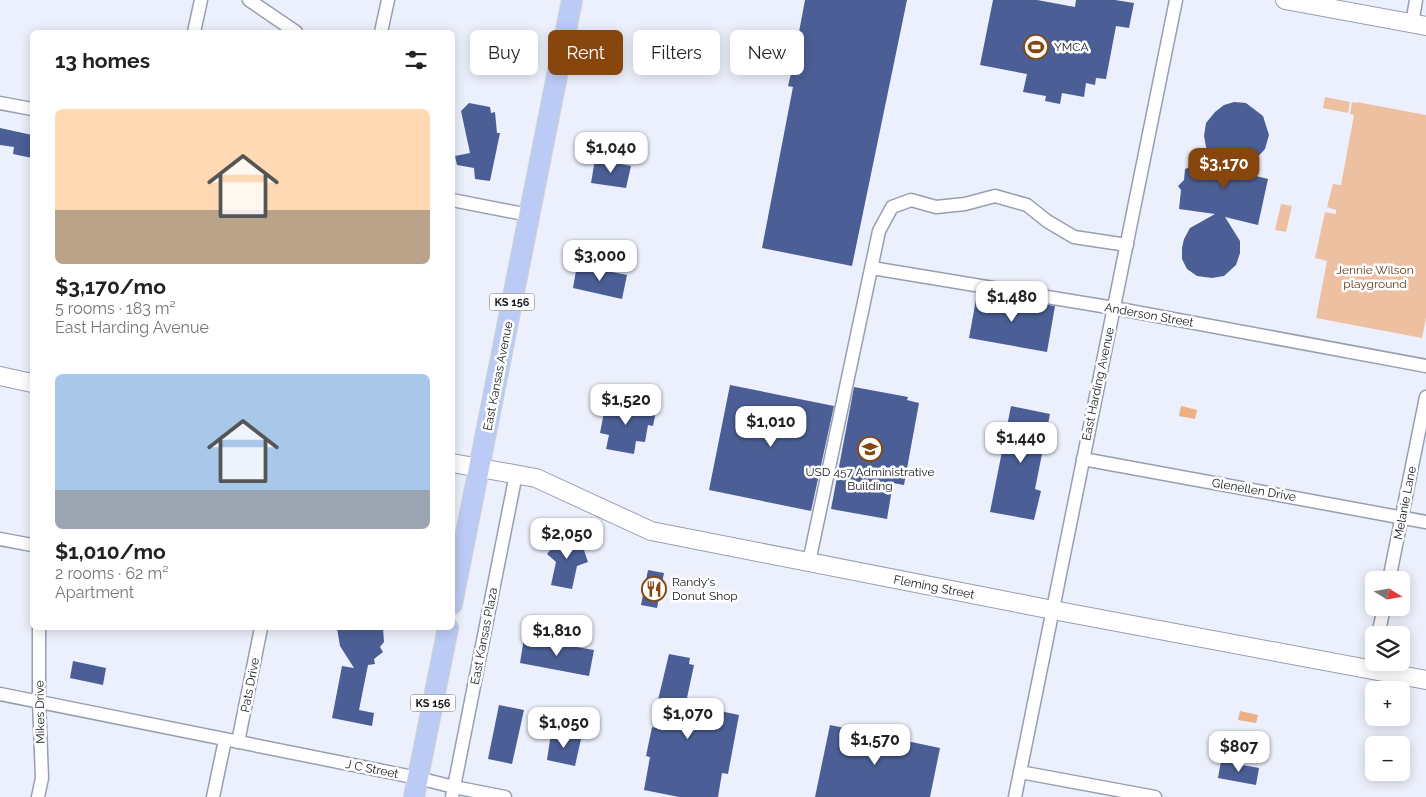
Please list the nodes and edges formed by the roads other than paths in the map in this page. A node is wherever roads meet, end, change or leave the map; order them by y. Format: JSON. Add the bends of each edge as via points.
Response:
{"nodes":[{"id":1,"x":201,"y":0,"type":"edge"},
{"id":2,"x":249,"y":0,"type":"edge"},
{"id":3,"x":388,"y":0,"type":"edge"},
{"id":4,"x":572,"y":0,"type":"edge"},
{"id":5,"x":1176,"y":0,"type":"edge"},
{"id":6,"x":1285,"y":0,"type":"edge"},
{"id":7,"x":1416,"y":0,"type":"edge"},
{"id":8,"x":1419,"y":25,"type":"edge"},
{"id":9,"x":194,"y":30,"type":"edge"},
{"id":10,"x":293,"y":30,"type":"edge"},
{"id":11,"x":381,"y":30,"type":"edge"},
{"id":12,"x":0,"y":103,"type":"edge"},
{"id":13,"x":30,"y":109,"type":"edge"},
{"id":14,"x":455,"y":201,"type":"edge"},
{"id":15,"x":529,"y":215,"type":"junction"},
{"id":16,"x":1126,"y":245,"type":"junction"},
{"id":17,"x":872,"y":268,"type":"junction"},
{"id":18,"x":1114,"y":308,"type":"junction"},
{"id":19,"x":1426,"y":366,"type":"edge"},
{"id":20,"x":0,"y":376,"type":"edge"},
{"id":21,"x":30,"y":383,"type":"edge"},
{"id":22,"x":1426,"y":397,"type":"edge"},
{"id":23,"x":1083,"y":458,"type":"junction"},
{"id":24,"x":455,"y":464,"type":"edge"},
{"id":25,"x":480,"y":468,"type":"junction"},
{"id":26,"x":516,"y":474,"type":"junction"},
{"id":27,"x":1402,"y":518,"type":"junction"},
{"id":28,"x":1426,"y":522,"type":"edge"},
{"id":29,"x":0,"y":539,"type":"edge"},
{"id":30,"x":30,"y":545,"type":"edge"},
{"id":31,"x":809,"y":562,"type":"junction"},
{"id":32,"x":1391,"y":571,"type":"edge"},
{"id":33,"x":455,"y":589,"type":"edge"},
{"id":34,"x":1053,"y":610,"type":"junction"},
{"id":35,"x":40,"y":630,"type":"edge"},
{"id":36,"x":261,"y":630,"type":"edge"},
{"id":37,"x":448,"y":630,"type":"edge"},
{"id":38,"x":1365,"y":663,"type":"edge"},
{"id":39,"x":1396,"y":671,"type":"edge"},
{"id":40,"x":1426,"y":680,"type":"edge"},
{"id":41,"x":0,"y":694,"type":"edge"},
{"id":42,"x":39,"y":701,"type":"junction"},
{"id":43,"x":225,"y":740,"type":"junction"},
{"id":44,"x":238,"y":742,"type":"junction"},
{"id":45,"x":1020,"y":772,"type":"junction"},
{"id":46,"x":416,"y":787,"type":"edge"},
{"id":47,"x":453,"y":792,"type":"edge"},
{"id":48,"x":38,"y":797,"type":"edge"},
{"id":49,"x":213,"y":797,"type":"edge"},
{"id":50,"x":505,"y":797,"type":"edge"},
{"id":51,"x":1015,"y":797,"type":"edge"},
{"id":52,"x":1156,"y":797,"type":"edge"}],
"edges":[{"from":1,"to":9,"type":"street"},
{"from":2,"to":10,"type":"street"},
{"from":3,"to":11,"type":"street"},
{"from":4,"to":15,"type":"main road","name":"East Kansas Avenue","number":"KS 156"},
{"from":5,"to":16,"type":"street","name":"East Harding Avenue"},
{"from":6,"to":8,"type":"street"},
{"from":7,"to":8,"type":"street"},
{"from":12,"to":13,"type":"street"},
{"from":14,"to":15,"type":"street"},
{"from":15,"to":25,"type":"main road","name":"East Kansas Avenue","number":"KS 156"},
{"from":16,"to":17,"type":"street","via":[[1074,237],[1027,205],[995,196],[936,207],[911,200],[892,207],[879,231]]},
{"from":16,"to":18,"type":"street","name":"East Harding Avenue"},
{"from":17,"to":18,"type":"street","name":"Anderson Street"},
{"from":17,"to":31,"type":"street"},
{"from":18,"to":19,"type":"street","name":"Anderson Street"},
{"from":18,"to":23,"type":"street","name":"East Harding Avenue"},
{"from":20,"to":21,"type":"street"},
{"from":22,"to":27,"type":"street","name":"Melanie Lane"},
{"from":23,"to":27,"type":"street","name":"Glenellen Drive"},
{"from":23,"to":34,"type":"street","name":"East Harding Avenue"},
{"from":24,"to":25,"type":"street","name":"Fleming Street"},
{"from":25,"to":26,"type":"street","name":"Fleming Street"},
{"from":25,"to":33,"type":"main road","name":"East Kansas Avenue","number":"KS 156"},
{"from":26,"to":31,"type":"street","name":"Fleming Street","via":[[536,478],[651,531]]},
{"from":26,"to":47,"type":"street","name":"East Kansas Plaza"},
{"from":27,"to":28,"type":"street","name":"Glenellen Drive"},
{"from":27,"to":32,"type":"street","name":"Melanie Lane"},
{"from":29,"to":30,"type":"street"},
{"from":31,"to":34,"type":"street","name":"Fleming Street"},
{"from":34,"to":38,"type":"street","name":"Fleming Street"},
{"from":34,"to":45,"type":"street","name":"East Harding Avenue"},
{"from":35,"to":42,"type":"street","name":"Mikes Drive"},
{"from":36,"to":44,"type":"street","name":"Pats Drive"},
{"from":37,"to":46,"type":"main road","number":"KS 156"},
{"from":39,"to":40,"type":"street","name":"Fleming Street"},
{"from":41,"to":42,"type":"street"},
{"from":42,"to":43,"type":"street"},
{"from":42,"to":48,"type":"street","name":"Mikes Drive","via":[[42,778]]},
{"from":43,"to":44,"type":"street","name":"J C Street"},
{"from":43,"to":49,"type":"street"},
{"from":44,"to":46,"type":"street","name":"J C Street"},
{"from":45,"to":51,"type":"street","name":"East Harding Avenue"},
{"from":45,"to":52,"type":"street"},
{"from":46,"to":47,"type":"street","name":"J C Street"},
{"from":47,"to":50,"type":"street","name":"J C Street"}]}
